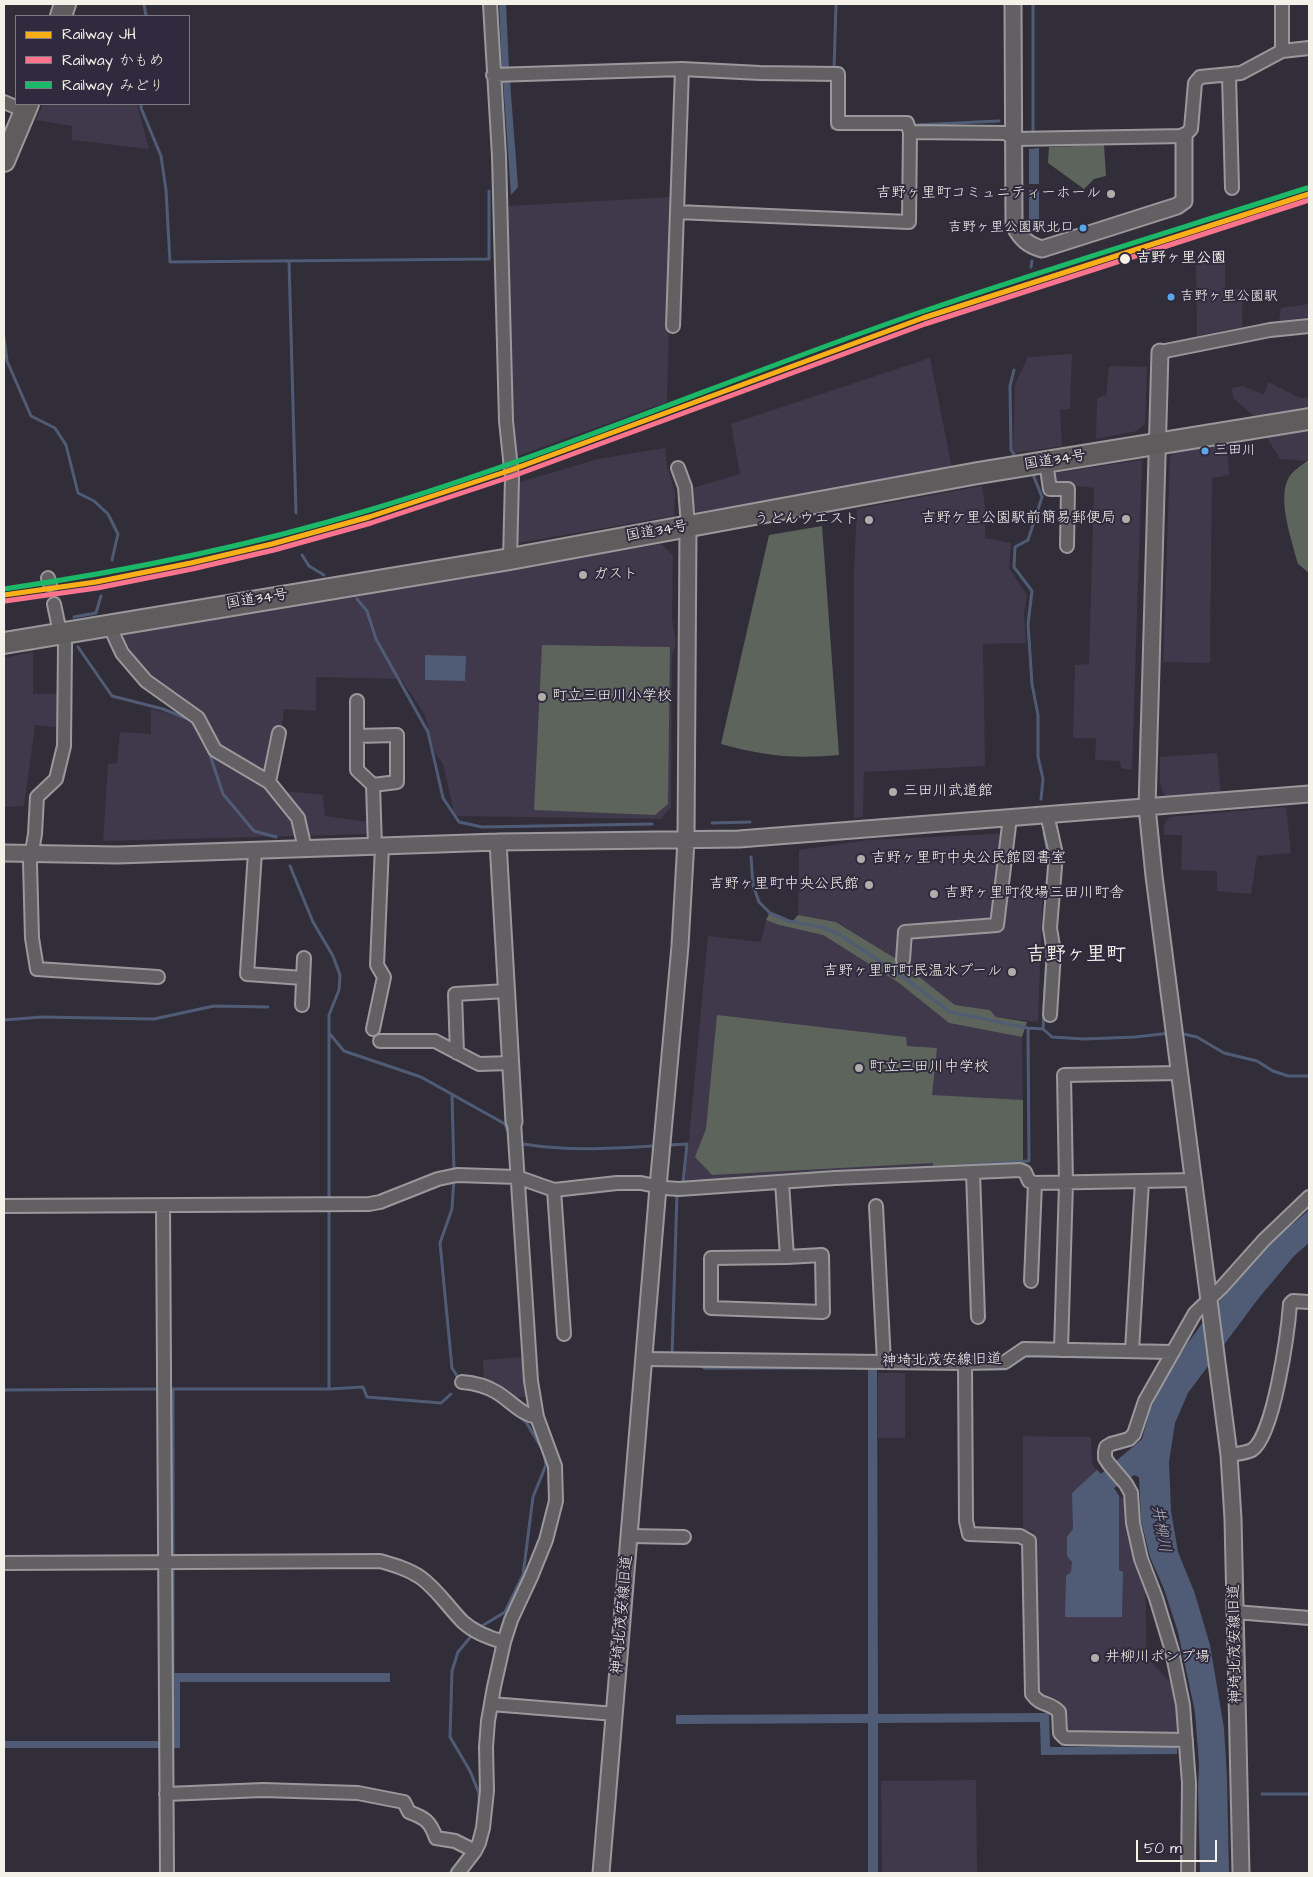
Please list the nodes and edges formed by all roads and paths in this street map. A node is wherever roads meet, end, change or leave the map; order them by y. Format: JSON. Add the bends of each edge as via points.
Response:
{"nodes":[{"id":1,"x":490,"y":4,"type":"edge"},
{"id":2,"x":1013,"y":4,"type":"edge"},
{"id":3,"x":1282,"y":4,"type":"edge"},
{"id":4,"x":1309,"y":48,"type":"edge"},
{"id":5,"x":1282,"y":51,"type":"junction"},
{"id":6,"x":682,"y":69,"type":"junction"},
{"id":7,"x":494,"y":75,"type":"junction"},
{"id":8,"x":1228,"y":75,"type":"junction"},
{"id":9,"x":27,"y":107,"type":"edge"},
{"id":10,"x":910,"y":132,"type":"junction"},
{"id":11,"x":1184,"y":136,"type":"junction"},
{"id":12,"x":1015,"y":139,"type":"junction"},
{"id":13,"x":4,"y":161,"type":"edge"},
{"id":14,"x":1232,"y":188,"type":"dead end"},
{"id":15,"x":677,"y":212,"type":"junction"},
{"id":16,"x":673,"y":326,"type":"dead end"},
{"id":17,"x":1309,"y":326,"type":"edge"},
{"id":18,"x":1160,"y":352,"type":"joint"},
{"id":19,"x":1309,"y":419,"type":"edge"},
{"id":20,"x":1157,"y":445,"type":"junction"},
{"id":21,"x":1046,"y":462,"type":"junction"},
{"id":22,"x":678,"y":468,"type":"dead end"},
{"id":23,"x":688,"y":526,"type":"junction"},
{"id":24,"x":1066,"y":546,"type":"dead end"},
{"id":25,"x":510,"y":559,"type":"junction"},
{"id":26,"x":54,"y":604,"type":"tunnel mouth"},
{"id":27,"x":109,"y":625,"type":"junction"},
{"id":28,"x":62,"y":633,"type":"junction"},
{"id":29,"x":4,"y":643,"type":"edge"},
{"id":30,"x":357,"y":701,"type":"dead end"},
{"id":31,"x":279,"y":733,"type":"dead end"},
{"id":32,"x":357,"y":736,"type":"junction"},
{"id":33,"x":269,"y":782,"type":"junction"},
{"id":34,"x":373,"y":785,"type":"junction"},
{"id":35,"x":1309,"y":794,"type":"edge"},
{"id":36,"x":1147,"y":807,"type":"junction"},
{"id":37,"x":1047,"y":814,"type":"junction"},
{"id":38,"x":1010,"y":817,"type":"junction"},
{"id":39,"x":686,"y":840,"type":"junction"},
{"id":40,"x":498,"y":842,"type":"junction"},
{"id":41,"x":379,"y":846,"type":"junction"},
{"id":42,"x":305,"y":849,"type":"junction"},
{"id":43,"x":255,"y":852,"type":"junction"},
{"id":44,"x":4,"y":853,"type":"edge"},
{"id":45,"x":31,"y":854,"type":"junction"},
{"id":46,"x":304,"y":958,"type":"dead end"},
{"id":47,"x":904,"y":960,"type":"dead end"},
{"id":48,"x":158,"y":977,"type":"dead end"},
{"id":49,"x":303,"y":978,"type":"junction"},
{"id":50,"x":507,"y":991,"type":"junction"},
{"id":51,"x":302,"y":1005,"type":"dead end"},
{"id":52,"x":1050,"y":1015,"type":"dead end"},
{"id":53,"x":373,"y":1029,"type":"dead end"},
{"id":54,"x":380,"y":1041,"type":"dead end"},
{"id":55,"x":457,"y":1053,"type":"junction"},
{"id":56,"x":511,"y":1063,"type":"junction"},
{"id":57,"x":1179,"y":1073,"type":"junction"},
{"id":58,"x":514,"y":1122,"type":"joint"},
{"id":59,"x":973,"y":1172,"type":"junction"},
{"id":60,"x":518,"y":1177,"type":"junction"},
{"id":61,"x":1193,"y":1180,"type":"junction"},
{"id":62,"x":1142,"y":1181,"type":"junction"},
{"id":63,"x":782,"y":1182,"type":"junction"},
{"id":64,"x":1034,"y":1183,"type":"junction"},
{"id":65,"x":1066,"y":1183,"type":"junction"},
{"id":66,"x":658,"y":1187,"type":"junction"},
{"id":67,"x":554,"y":1190,"type":"junction"},
{"id":68,"x":1309,"y":1197,"type":"edge"},
{"id":69,"x":163,"y":1205,"type":"junction"},
{"id":70,"x":4,"y":1206,"type":"edge"},
{"id":71,"x":876,"y":1206,"type":"dead end"},
{"id":72,"x":787,"y":1257,"type":"junction"},
{"id":73,"x":1031,"y":1280,"type":"dead end"},
{"id":74,"x":1309,"y":1302,"type":"edge"},
{"id":75,"x":1209,"y":1304,"type":"junction"},
{"id":76,"x":978,"y":1317,"type":"dead end"},
{"id":77,"x":564,"y":1334,"type":"dead end"},
{"id":78,"x":1061,"y":1350,"type":"junction"},
{"id":79,"x":1132,"y":1351,"type":"junction"},
{"id":80,"x":1172,"y":1352,"type":"junction"},
{"id":81,"x":644,"y":1359,"type":"junction"},
{"id":82,"x":884,"y":1362,"type":"junction"},
{"id":83,"x":965,"y":1363,"type":"junction"},
{"id":84,"x":462,"y":1382,"type":"dead end"},
{"id":85,"x":536,"y":1417,"type":"junction"},
{"id":86,"x":1229,"y":1455,"type":"junction"},
{"id":87,"x":630,"y":1536,"type":"junction"},
{"id":88,"x":684,"y":1537,"type":"dead end"},
{"id":89,"x":165,"y":1562,"type":"junction"},
{"id":90,"x":4,"y":1563,"type":"edge"},
{"id":91,"x":1235,"y":1612,"type":"junction"},
{"id":92,"x":1309,"y":1618,"type":"edge"},
{"id":93,"x":504,"y":1642,"type":"junction"},
{"id":94,"x":491,"y":1704,"type":"junction"},
{"id":95,"x":615,"y":1714,"type":"junction"},
{"id":96,"x":1186,"y":1740,"type":"junction"},
{"id":97,"x":166,"y":1794,"type":"junction"},
{"id":98,"x":471,"y":1848,"type":"junction"},
{"id":99,"x":167,"y":1873,"type":"edge"},
{"id":100,"x":458,"y":1873,"type":"edge"},
{"id":101,"x":601,"y":1873,"type":"edge"},
{"id":102,"x":1188,"y":1873,"type":"edge"},
{"id":103,"x":1241,"y":1873,"type":"edge"}],
"edges":[{"from":1,"to":7,"type":"street"},
{"from":2,"to":12,"type":"street"},
{"from":3,"to":5,"type":"street"},
{"from":4,"to":5,"type":"street"},
{"from":5,"to":8,"type":"street","via":[[1241,73]]},
{"from":6,"to":7,"type":"street"},
{"from":6,"to":10,"type":"street","via":[[838,74],[838,123],[907,122]]},
{"from":6,"to":15,"type":"street"},
{"from":7,"to":25,"type":"street","via":[[506,421],[512,478]]},
{"from":8,"to":11,"type":"street","via":[[1200,77],[1195,83],[1192,129]]},
{"from":8,"to":14,"type":"street"},
{"from":9,"to":13,"type":"highway"},
{"from":10,"to":12,"type":"street","via":[[1005,133]]},
{"from":10,"to":15,"type":"street","via":[[909,222]]},
{"from":11,"to":12,"type":"street"},
{"from":11,"to":12,"type":"street","via":[[1184,201],[1178,206],[1042,249],[1020,238],[1014,225]]},
{"from":15,"to":16,"type":"street"},
{"from":17,"to":18,"type":"street","via":[[1270,330]]},
{"from":18,"to":20,"type":"street","name":"神埼北茂安線旧道"},
{"from":19,"to":20,"type":"highway","name":"国道34号"},
{"from":20,"to":21,"type":"highway","name":"国道34号"},
{"from":20,"to":36,"type":"street","name":"神埼北茂安線旧道"},
{"from":21,"to":23,"type":"highway","name":"国道34号"},
{"from":21,"to":24,"type":"street","via":[[1050,489],[1068,489]]},
{"from":22,"to":23,"type":"street","via":[[685,487]]},
{"from":23,"to":25,"type":"highway","name":"国道34号"},
{"from":23,"to":39,"type":"street"},
{"from":25,"to":27,"type":"highway","name":"国道34号"},
{"from":26,"to":28,"type":"street"},
{"from":27,"to":28,"type":"highway","name":"国道34号"},
{"from":27,"to":33,"type":"street","via":[[122,653],[146,682],[198,718],[216,750]]},
{"from":28,"to":29,"type":"highway","name":"国道34号"},
{"from":28,"to":45,"type":"street","via":[[65,644],[64,746],[56,779],[37,797]]},
{"from":30,"to":32,"type":"street"},
{"from":31,"to":33,"type":"street"},
{"from":32,"to":34,"type":"street","via":[[357,770]]},
{"from":32,"to":34,"type":"street","via":[[397,735],[396,782]]},
{"from":33,"to":42,"type":"street","via":[[298,818]]},
{"from":34,"to":41,"type":"street"},
{"from":35,"to":36,"type":"street"},
{"from":36,"to":37,"type":"street"},
{"from":36,"to":57,"type":"street","name":"神埼北茂安線旧道"},
{"from":37,"to":38,"type":"street"},
{"from":37,"to":52,"type":"street","via":[[1056,854],[1050,928],[1054,952]]},
{"from":38,"to":39,"type":"street"},
{"from":38,"to":47,"type":"street","via":[[997,925],[905,932]]},
{"from":39,"to":40,"type":"street"},
{"from":39,"to":66,"type":"street","via":[[680,946]]},
{"from":40,"to":41,"type":"street"},
{"from":40,"to":50,"type":"street"},
{"from":41,"to":42,"type":"street"},
{"from":41,"to":53,"type":"street","via":[[377,965],[384,977]]},
{"from":42,"to":43,"type":"street"},
{"from":43,"to":45,"type":"street"},
{"from":43,"to":49,"type":"street","via":[[247,974]]},
{"from":44,"to":45,"type":"street"},
{"from":45,"to":48,"type":"street","via":[[32,938],[37,969]]},
{"from":46,"to":49,"type":"street"},
{"from":49,"to":51,"type":"street"},
{"from":50,"to":55,"type":"street","via":[[454,994]]},
{"from":50,"to":56,"type":"street"},
{"from":54,"to":55,"type":"street","via":[[435,1041]]},
{"from":55,"to":56,"type":"street","via":[[480,1064]]},
{"from":56,"to":58,"type":"street"},
{"from":57,"to":61,"type":"street","name":"神埼北茂安線旧道"},
{"from":57,"to":65,"type":"street","via":[[1064,1075]]},
{"from":58,"to":60,"type":"street"},
{"from":59,"to":63,"type":"street"},
{"from":59,"to":64,"type":"street","via":[[1020,1170]]},
{"from":59,"to":76,"type":"street"},
{"from":60,"to":67,"type":"street"},
{"from":60,"to":69,"type":"street","via":[[453,1176],[369,1204]]},
{"from":60,"to":85,"type":"street","via":[[530,1381]]},
{"from":61,"to":62,"type":"street"},
{"from":61,"to":75,"type":"street","name":"神埼北茂安線旧道"},
{"from":62,"to":65,"type":"street"},
{"from":62,"to":79,"type":"street"},
{"from":63,"to":66,"type":"street","via":[[679,1189]]},
{"from":63,"to":72,"type":"street"},
{"from":64,"to":65,"type":"street"},
{"from":64,"to":73,"type":"street"},
{"from":65,"to":78,"type":"street"},
{"from":66,"to":67,"type":"street","via":[[641,1183]]},
{"from":66,"to":81,"type":"street"},
{"from":67,"to":77,"type":"street"},
{"from":68,"to":75,"type":"street","via":[[1264,1240]]},
{"from":69,"to":70,"type":"street"},
{"from":69,"to":89,"type":"street"},
{"from":71,"to":82,"type":"street"},
{"from":72,"to":72,"type":"street","via":[[822,1256],[823,1312],[711,1308],[711,1258]]},
{"from":74,"to":86,"type":"street","via":[[1293,1301],[1290,1304],[1288,1332],[1273,1403],[1259,1442],[1252,1450]]},
{"from":75,"to":80,"type":"street","via":[[1195,1313]]},
{"from":75,"to":86,"type":"street","name":"神埼北茂安線旧道"},
{"from":78,"to":79,"type":"street","name":"神埼北茂安線旧道"},
{"from":78,"to":83,"type":"street","name":"神埼北茂安線旧道","via":[[1024,1350],[1004,1362]]},
{"from":79,"to":80,"type":"street","name":"神埼北茂安線旧道"},
{"from":80,"to":96,"type":"street","via":[[1146,1401],[1134,1434],[1106,1447],[1105,1458],[1131,1493],[1141,1559],[1172,1651]]},
{"from":81,"to":82,"type":"street","name":"神埼北茂安線旧道"},
{"from":81,"to":87,"type":"street","name":"神埼北茂安線旧道"},
{"from":82,"to":83,"type":"street","name":"神埼北茂安線旧道"},
{"from":83,"to":96,"type":"street","via":[[966,1520],[969,1534],[1020,1536],[1028,1541],[1032,1694],[1038,1702],[1053,1706],[1059,1712],[1060,1733],[1065,1738]]},
{"from":84,"to":85,"type":"street","via":[[497,1392],[528,1416]]},
{"from":85,"to":93,"type":"street","via":[[555,1466],[556,1501],[546,1540]]},
{"from":86,"to":91,"type":"street","name":"神埼北茂安線旧道"},
{"from":87,"to":88,"type":"street"},
{"from":87,"to":95,"type":"street","name":"神埼北茂安線旧道"},
{"from":89,"to":90,"type":"street"},
{"from":89,"to":93,"type":"street","via":[[380,1561],[420,1577],[444,1598],[463,1622],[475,1631]]},
{"from":89,"to":97,"type":"street"},
{"from":91,"to":92,"type":"street"},
{"from":91,"to":103,"type":"street","name":"神埼北茂安線旧道"},
{"from":93,"to":94,"type":"street"},
{"from":94,"to":95,"type":"street"},
{"from":94,"to":98,"type":"street","via":[[483,1828],[479,1843]]},
{"from":95,"to":101,"type":"street","name":"神埼北茂安線旧道"},
{"from":96,"to":102,"type":"street"},
{"from":97,"to":98,"type":"street","via":[[263,1790],[358,1793],[404,1802],[409,1812],[432,1825],[436,1838]]},
{"from":97,"to":99,"type":"street"},
{"from":98,"to":100,"type":"street"}]}
